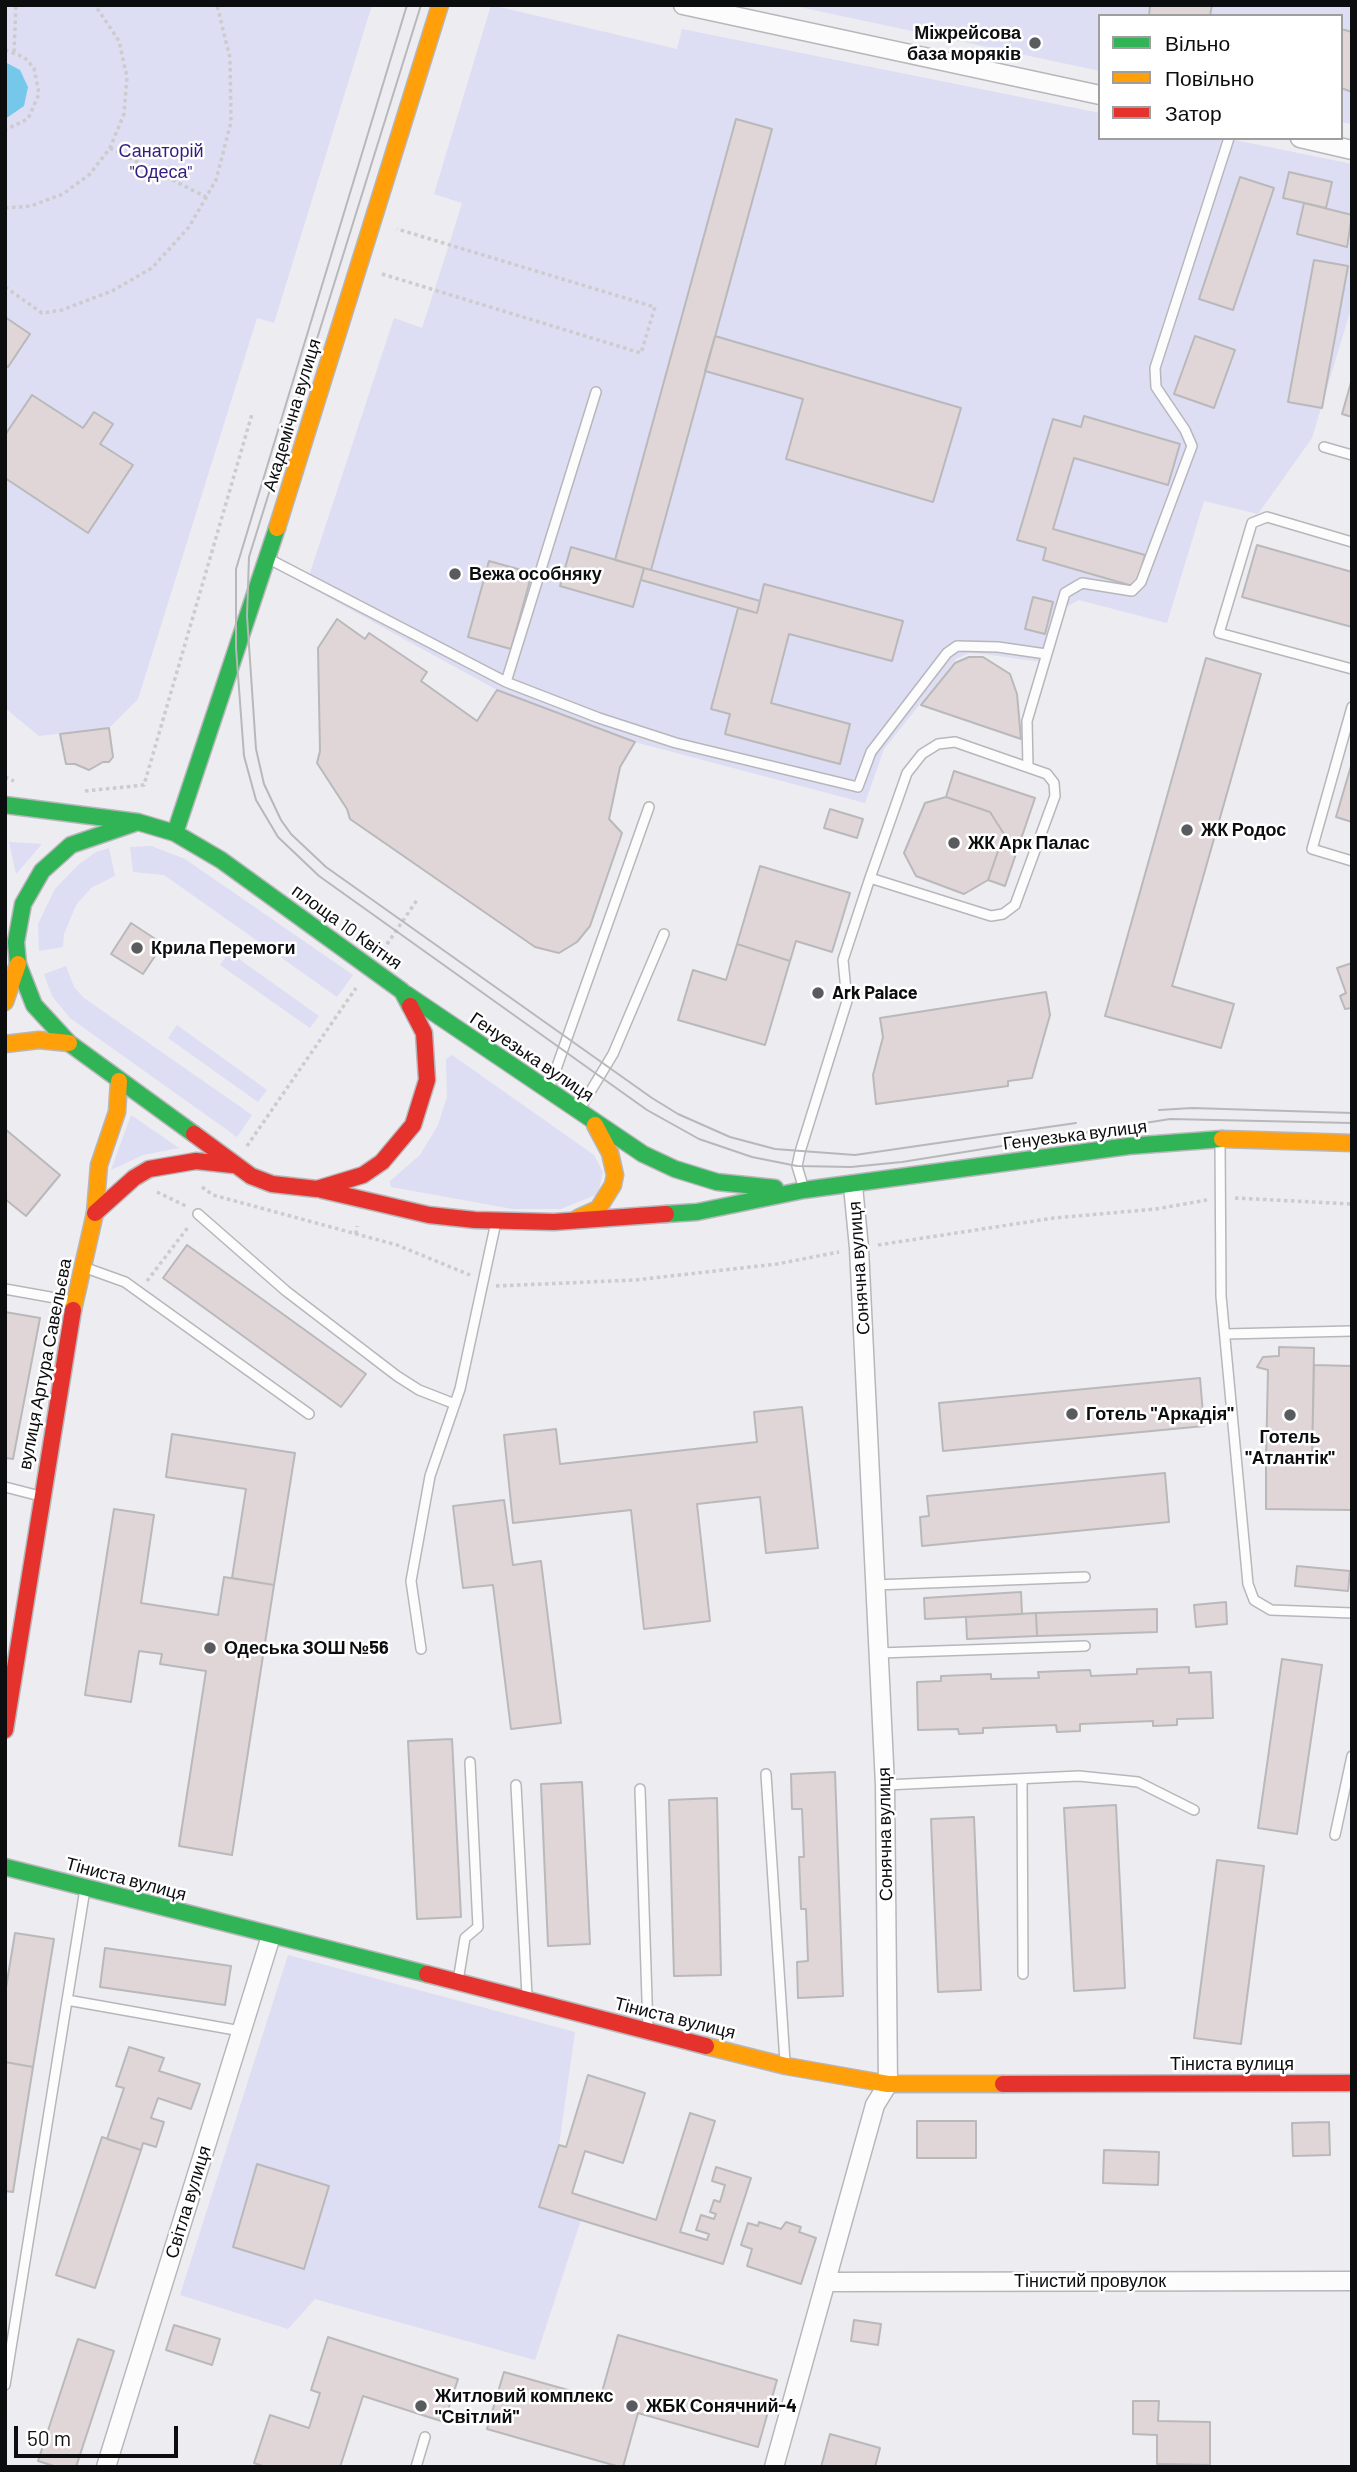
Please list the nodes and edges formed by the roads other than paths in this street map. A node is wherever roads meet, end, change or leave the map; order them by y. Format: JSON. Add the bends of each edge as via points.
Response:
{"nodes":[{"id":1,"x":440,"y":5,"type":"edge"},
{"id":2,"x":684,"y":5,"type":"edge"},
{"id":3,"x":1098,"y":95,"type":"edge"},
{"id":4,"x":1228,"y":140,"type":"edge"},
{"id":5,"x":1309,"y":140,"type":"edge"},
{"id":6,"x":1352,"y":150,"type":"edge"},
{"id":7,"x":596,"y":392,"type":"dead end"},
{"id":8,"x":1324,"y":447,"type":"dead end"},
{"id":9,"x":1352,"y":455,"type":"edge"},
{"id":10,"x":1352,"y":542,"type":"edge"},
{"id":11,"x":268,"y":558,"type":"junction"},
{"id":12,"x":1046,"y":654,"type":"junction"},
{"id":13,"x":1352,"y":669,"type":"edge"},
{"id":14,"x":506,"y":682,"type":"junction"},
{"id":15,"x":1352,"y":707,"type":"edge"},
{"id":16,"x":1348,"y":732,"type":"edge"},
{"id":17,"x":1028,"y":767,"type":"junction"},
{"id":18,"x":5,"y":805,"type":"edge"},
{"id":19,"x":649,"y":807,"type":"dead end"},
{"id":20,"x":138,"y":822,"type":"junction"},
{"id":21,"x":175,"y":834,"type":"junction"},
{"id":22,"x":1352,"y":861,"type":"edge"},
{"id":23,"x":870,"y":878,"type":"junction"},
{"id":24,"x":5,"y":911,"type":"edge"},
{"id":25,"x":664,"y":934,"type":"dead end"},
{"id":26,"x":16,"y":942,"type":"junction"},
{"id":27,"x":18,"y":964,"type":"junction"},
{"id":28,"x":402,"y":991,"type":"junction"},
{"id":29,"x":5,"y":1002,"type":"edge"},
{"id":30,"x":69,"y":1043,"type":"junction"},
{"id":31,"x":5,"y":1044,"type":"edge"},
{"id":32,"x":118,"y":1081,"type":"junction"},
{"id":33,"x":548,"y":1091,"type":"junction"},
{"id":34,"x":578,"y":1112,"type":"junction"},
{"id":35,"x":594,"y":1123,"type":"junction"},
{"id":36,"x":1220,"y":1139,"type":"junction"},
{"id":37,"x":1352,"y":1143,"type":"edge"},
{"id":38,"x":233,"y":1165,"type":"junction"},
{"id":39,"x":853,"y":1186,"type":"junction"},
{"id":40,"x":317,"y":1189,"type":"junction"},
{"id":41,"x":804,"y":1190,"type":"junction"},
{"id":42,"x":95,"y":1213,"type":"junction"},
{"id":43,"x":198,"y":1214,"type":"road end"},
{"id":44,"x":496,"y":1221,"type":"junction"},
{"id":45,"x":554,"y":1222,"type":"junction"},
{"id":46,"x":82,"y":1266,"type":"junction"},
{"id":47,"x":5,"y":1289,"type":"edge"},
{"id":48,"x":74,"y":1301,"type":"junction"},
{"id":49,"x":1352,"y":1331,"type":"edge"},
{"id":50,"x":1225,"y":1334,"type":"junction"},
{"id":51,"x":455,"y":1404,"type":"junction"},
{"id":52,"x":309,"y":1414,"type":"dead end"},
{"id":53,"x":5,"y":1487,"type":"edge"},
{"id":54,"x":40,"y":1496,"type":"junction"},
{"id":55,"x":1085,"y":1577,"type":"dead end"},
{"id":56,"x":875,"y":1585,"type":"junction"},
{"id":57,"x":1352,"y":1613,"type":"edge"},
{"id":58,"x":1085,"y":1646,"type":"dead end"},
{"id":59,"x":421,"y":1650,"type":"dead end"},
{"id":60,"x":879,"y":1653,"type":"junction"},
{"id":61,"x":5,"y":1730,"type":"edge"},
{"id":62,"x":1352,"y":1756,"type":"edge"},
{"id":63,"x":470,"y":1762,"type":"dead end"},
{"id":64,"x":766,"y":1774,"type":"dead end"},
{"id":65,"x":1022,"y":1779,"type":"junction"},
{"id":66,"x":516,"y":1785,"type":"dead end"},
{"id":67,"x":885,"y":1785,"type":"junction"},
{"id":68,"x":640,"y":1789,"type":"dead end"},
{"id":69,"x":1194,"y":1810,"type":"dead end"},
{"id":70,"x":1335,"y":1835,"type":"dead end"},
{"id":71,"x":5,"y":1867,"type":"edge"},
{"id":72,"x":85,"y":1888,"type":"junction"},
{"id":73,"x":271,"y":1936,"type":"junction"},
{"id":74,"x":1023,"y":1974,"type":"dead end"},
{"id":75,"x":457,"y":1984,"type":"junction"},
{"id":76,"x":67,"y":2000,"type":"junction"},
{"id":77,"x":527,"y":2001,"type":"junction"},
{"id":78,"x":648,"y":2030,"type":"junction"},
{"id":79,"x":242,"y":2031,"type":"junction"},
{"id":80,"x":786,"y":2066,"type":"junction"},
{"id":81,"x":1352,"y":2083,"type":"edge"},
{"id":82,"x":888,"y":2084,"type":"junction"},
{"id":83,"x":1352,"y":2281,"type":"edge"},
{"id":84,"x":827,"y":2282,"type":"junction"},
{"id":85,"x":5,"y":2385,"type":"edge"},
{"id":86,"x":425,"y":2437,"type":"dead end"},
{"id":87,"x":106,"y":2467,"type":"edge"},
{"id":88,"x":416,"y":2467,"type":"edge"},
{"id":89,"x":774,"y":2467,"type":"edge"}],
"edges":[{"from":1,"to":11,"type":"main road","name":"Академічна вулиця"},
{"from":2,"to":3,"type":"street"},
{"from":4,"to":12,"type":"lane","via":[[1154,368],[1156,387],[1192,446],[1141,582],[1132,591],[1082,583],[1065,593]]},
{"from":5,"to":6,"type":"street"},
{"from":7,"to":14,"type":"lane"},
{"from":8,"to":9,"type":"lane"},
{"from":10,"to":13,"type":"lane","via":[[1267,517],[1252,523],[1219,633]]},
{"from":11,"to":14,"type":"lane"},
{"from":11,"to":21,"type":"main road","name":"Академічна вулиця"},
{"from":12,"to":14,"type":"lane","via":[[957,646],[947,653],[871,752],[858,787],[676,743]]},
{"from":12,"to":17,"type":"lane","via":[[1027,721]]},
{"from":15,"to":16,"type":"lane"},
{"from":16,"to":22,"type":"lane","via":[[1312,849]]},
{"from":17,"to":23,"type":"lane","via":[[955,743],[938,744],[922,754],[907,773]]},
{"from":17,"to":23,"type":"lane","via":[[1047,774],[1054,783],[1055,796],[1015,905],[1003,914],[991,916]]},
{"from":18,"to":20,"type":"main road"},
{"from":19,"to":33,"type":"lane"},
{"from":20,"to":21,"type":"main road","name":"площа 10 Квітня"},
{"from":20,"to":26,"type":"main road","name":"площа 10 Квітня","via":[[88,837],[55,857],[23,904]]},
{"from":21,"to":28,"type":"main road","name":"площа 10 Квітня","via":[[221,860]]},
{"from":23,"to":41,"type":"lane","via":[[843,960],[847,1001],[797,1166]]},
{"from":24,"to":26,"type":"main road"},
{"from":25,"to":34,"type":"lane","via":[[613,1054]]},
{"from":26,"to":27,"type":"main road","name":"площа 10 Квітня"},
{"from":27,"to":29,"type":"main road"},
{"from":27,"to":30,"type":"main road","name":"площа 10 Квітня","via":[[34,1005]]},
{"from":28,"to":33,"type":"main road","name":"Генуезька вулиця"},
{"from":28,"to":40,"type":"main road","name":"площа 10 Квітня","via":[[424,1033],[427,1080],[422,1104],[400,1145],[382,1162],[363,1175]]},
{"from":30,"to":31,"type":"main road"},
{"from":30,"to":32,"type":"main road","name":"площа 10 Квітня"},
{"from":32,"to":38,"type":"main road","name":"площа 10 Квітня"},
{"from":32,"to":42,"type":"main road","name":"вулиця Артура Савельєва","via":[[117,1112],[99,1165]]},
{"from":33,"to":34,"type":"main road","name":"Генуезька вулиця"},
{"from":34,"to":35,"type":"main road","name":"Генуезька вулиця"},
{"from":35,"to":41,"type":"main road","name":"Генуезька вулиця","via":[[675,1169],[717,1182]]},
{"from":35,"to":45,"type":"main road","via":[[614,1166],[611,1194],[587,1215]]},
{"from":36,"to":37,"type":"main road","name":"Генуезька вулиця"},
{"from":36,"to":39,"type":"main road","name":"Генуезька вулиця","via":[[1060,1154]]},
{"from":36,"to":50,"type":"lane"},
{"from":38,"to":40,"type":"main road","name":"площа 10 Квітня","via":[[272,1184]]},
{"from":38,"to":42,"type":"main road","via":[[162,1164],[134,1178]]},
{"from":39,"to":41,"type":"main road","name":"Генуезька вулиця"},
{"from":39,"to":56,"type":"street","name":"Сонячна вулиця"},
{"from":40,"to":44,"type":"main road","name":"Генуезька вулиця","via":[[429,1215]]},
{"from":41,"to":45,"type":"main road","name":"Генуезька вулиця","via":[[698,1212]]},
{"from":42,"to":46,"type":"main road","name":"вулиця Артура Савельєва"},
{"from":43,"to":51,"type":"lane","via":[[286,1291],[397,1376]]},
{"from":44,"to":45,"type":"main road","name":"Генуезька вулиця"},
{"from":44,"to":51,"type":"lane"},
{"from":46,"to":48,"type":"main road","name":"вулиця Артура Савельєва"},
{"from":46,"to":52,"type":"lane","via":[[125,1282]]},
{"from":47,"to":48,"type":"lane"},
{"from":48,"to":54,"type":"main road","name":"вулиця Артура Савельєва"},
{"from":49,"to":50,"type":"lane"},
{"from":50,"to":57,"type":"lane","via":[[1248,1584],[1254,1601],[1270,1610]]},
{"from":51,"to":59,"type":"lane","via":[[430,1476],[411,1581]]},
{"from":53,"to":54,"type":"lane"},
{"from":54,"to":61,"type":"main road","name":"вулиця Артура Савельєва"},
{"from":55,"to":56,"type":"lane"},
{"from":56,"to":60,"type":"street","name":"Сонячна вулиця"},
{"from":58,"to":60,"type":"lane"},
{"from":60,"to":67,"type":"street","name":"Сонячна вулиця"},
{"from":62,"to":70,"type":"lane"},
{"from":63,"to":75,"type":"lane","via":[[478,1927],[465,1938]]},
{"from":64,"to":80,"type":"lane"},
{"from":65,"to":67,"type":"lane"},
{"from":65,"to":69,"type":"lane","via":[[1079,1776],[1138,1782]]},
{"from":65,"to":74,"type":"lane"},
{"from":66,"to":77,"type":"lane"},
{"from":67,"to":82,"type":"street","name":"Сонячна вулиця"},
{"from":68,"to":78,"type":"lane"},
{"from":71,"to":72,"type":"main road","name":"Тіниста вулиця"},
{"from":72,"to":73,"type":"main road","name":"Тіниста вулиця"},
{"from":72,"to":76,"type":"lane"},
{"from":73,"to":75,"type":"main road","name":"Тіниста вулиця"},
{"from":73,"to":79,"type":"street","name":"Світла вулиця"},
{"from":75,"to":77,"type":"main road","name":"Тіниста вулиця"},
{"from":76,"to":79,"type":"lane"},
{"from":76,"to":85,"type":"lane"},
{"from":77,"to":78,"type":"main road","name":"Тіниста вулиця"},
{"from":78,"to":80,"type":"main road","name":"Тіниста вулиця"},
{"from":79,"to":87,"type":"street","name":"Світла вулиця"},
{"from":80,"to":82,"type":"main road","name":"Тіниста вулиця"},
{"from":81,"to":82,"type":"main road","name":"Тіниста вулиця"},
{"from":82,"to":84,"type":"street","name":"Сонячна вулиця","via":[[875,2105]]},
{"from":83,"to":84,"type":"street","name":"Тінистий провулок"},
{"from":84,"to":89,"type":"street","name":"Сонячна вулиця"},
{"from":86,"to":88,"type":"lane"}]}
